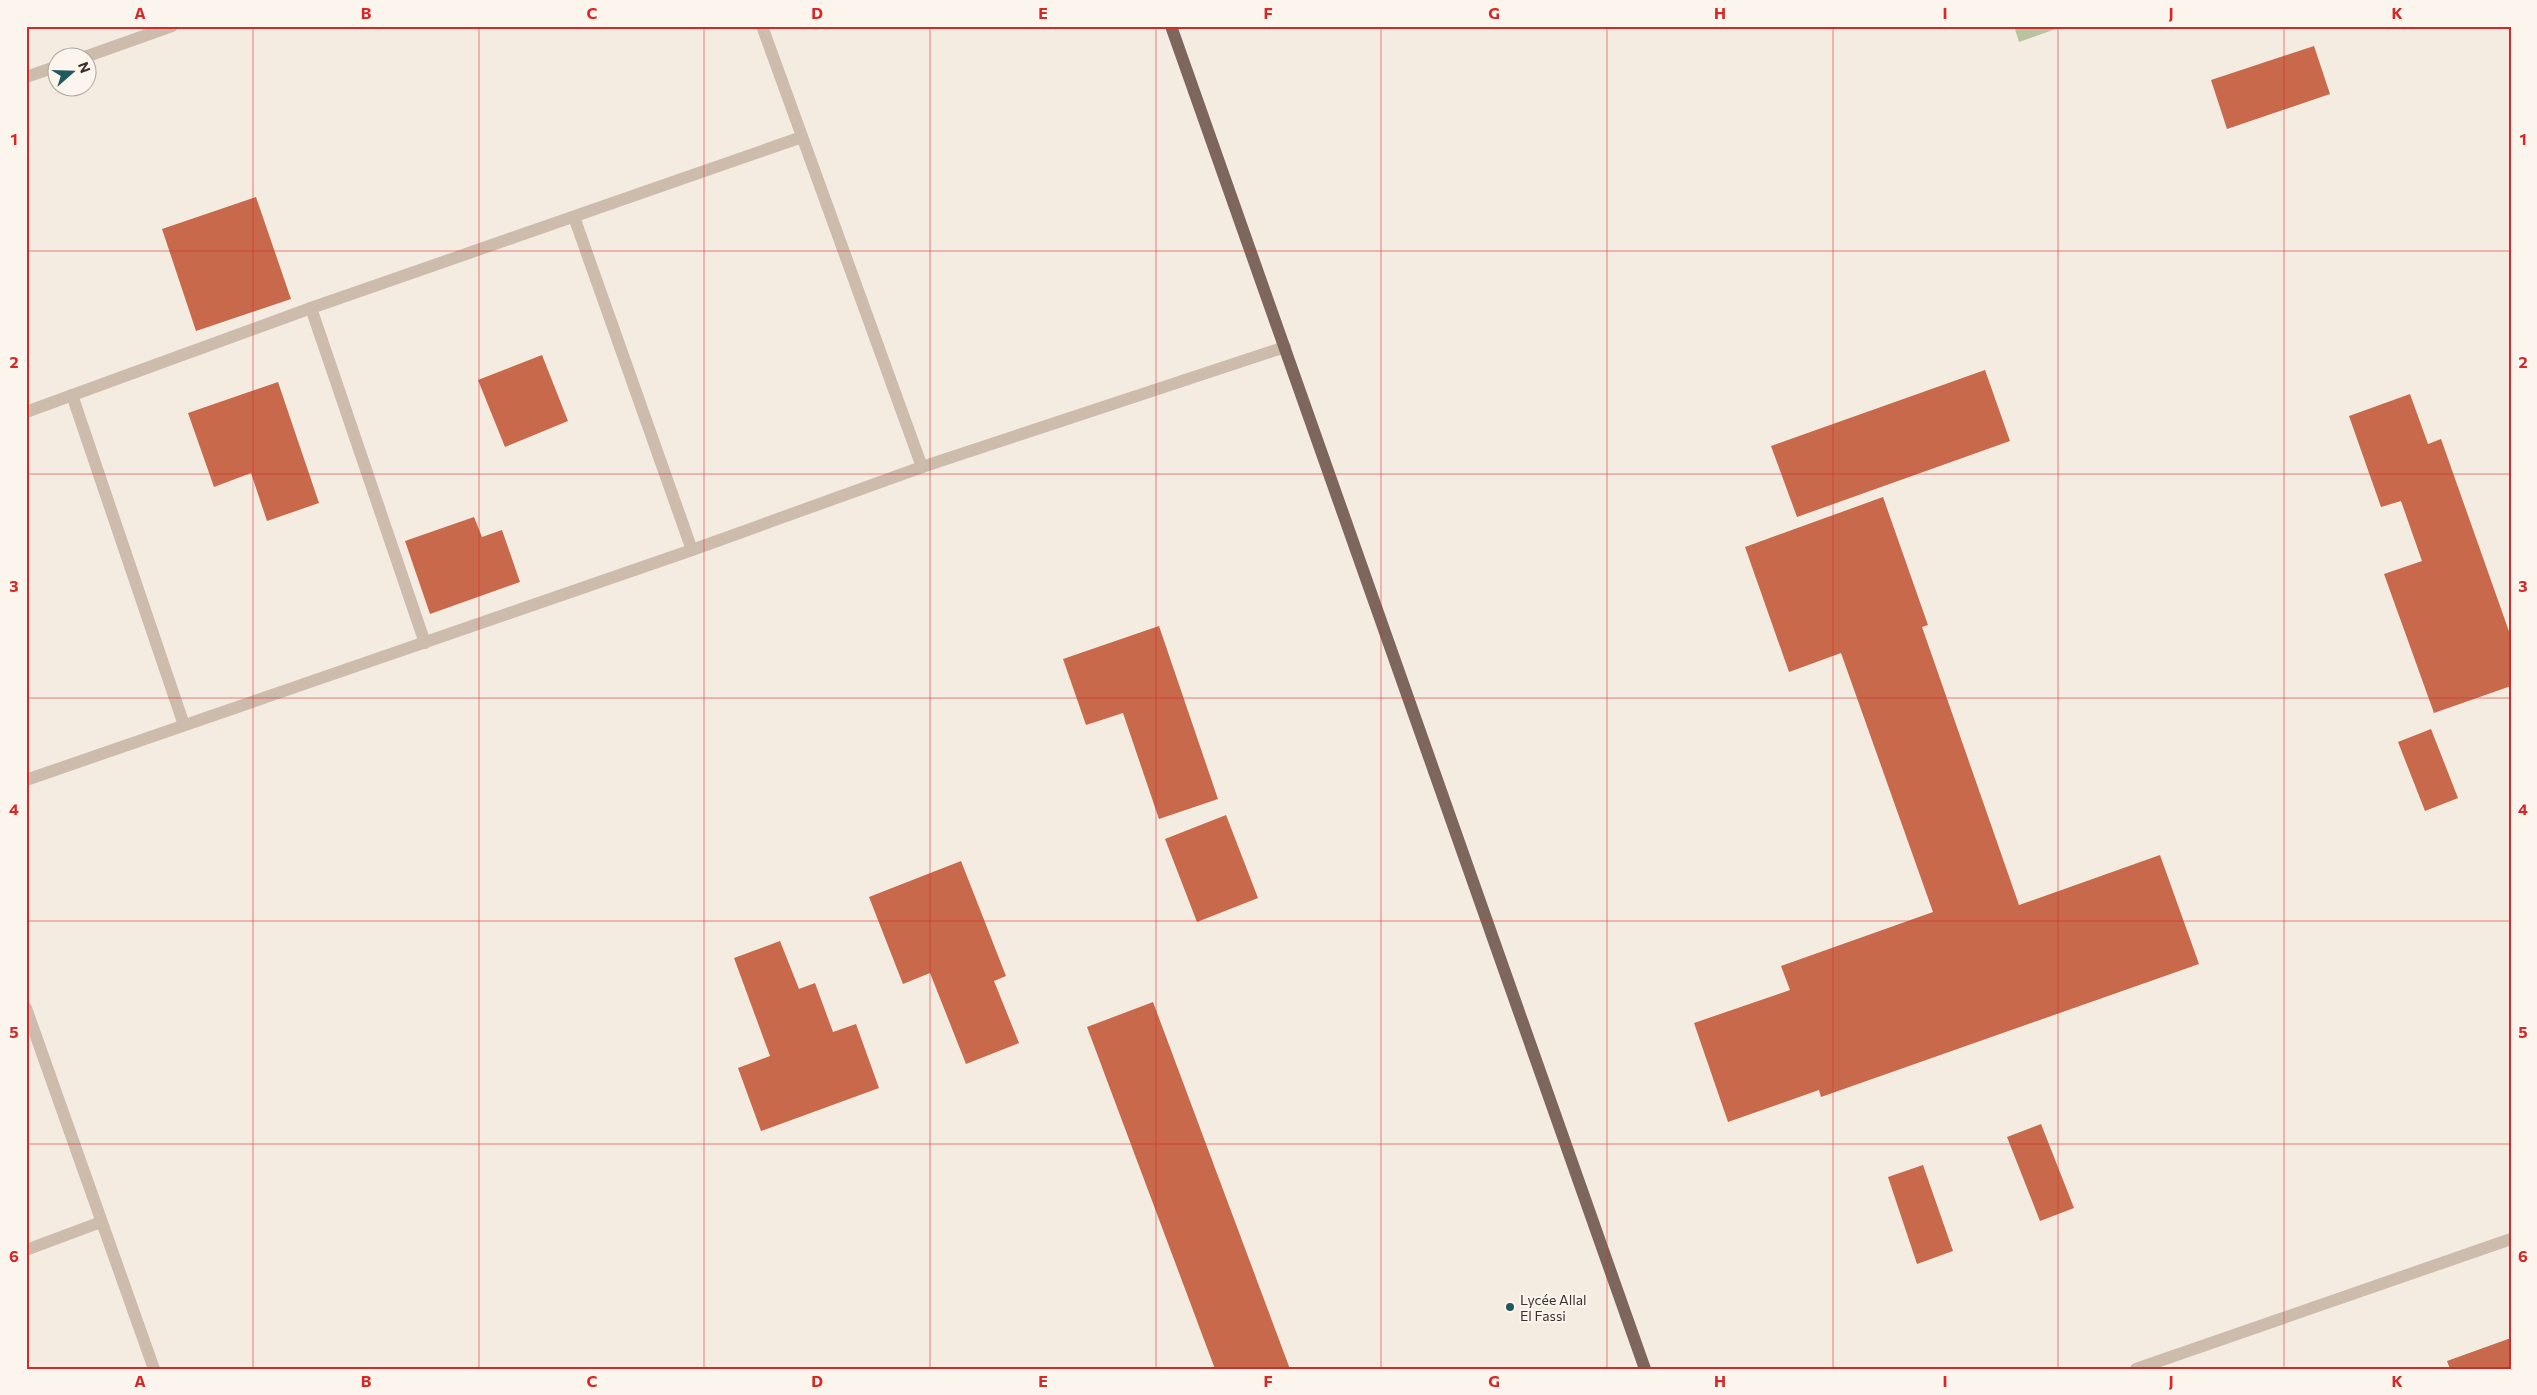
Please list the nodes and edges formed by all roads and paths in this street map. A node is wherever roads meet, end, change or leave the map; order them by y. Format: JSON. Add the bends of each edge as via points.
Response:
{"nodes":[{"id":1,"x":172,"y":26,"type":"edge"},
{"id":2,"x":762,"y":26,"type":"edge"},
{"id":3,"x":1171,"y":26,"type":"edge"},
{"id":4,"x":98,"y":52,"type":"edge"},
{"id":5,"x":48,"y":69,"type":"edge"},
{"id":6,"x":26,"y":77,"type":"edge"},
{"id":7,"x":802,"y":137,"type":"junction"},
{"id":8,"x":574,"y":218,"type":"junction"},
{"id":9,"x":311,"y":308,"type":"junction"},
{"id":10,"x":1285,"y":347,"type":"junction"},
{"id":11,"x":72,"y":395,"type":"junction"},
{"id":12,"x":26,"y":412,"type":"edge"},
{"id":13,"x":922,"y":467,"type":"junction"},
{"id":14,"x":692,"y":550,"type":"junction"},
{"id":15,"x":425,"y":643,"type":"junction"},
{"id":16,"x":184,"y":725,"type":"junction"},
{"id":17,"x":26,"y":780,"type":"edge"},
{"id":18,"x":26,"y":1008,"type":"edge"},
{"id":19,"x":101,"y":1222,"type":"junction"},
{"id":20,"x":2511,"y":1239,"type":"edge"},
{"id":21,"x":26,"y":1250,"type":"edge"},
{"id":22,"x":154,"y":1369,"type":"edge"},
{"id":23,"x":1646,"y":1369,"type":"edge"},
{"id":24,"x":2136,"y":1369,"type":"edge"}],
"edges":[{"from":1,"to":4,"type":"street"},
{"from":2,"to":7,"type":"street"},
{"from":3,"to":10,"type":"main road"},
{"from":5,"to":6,"type":"street"},
{"from":7,"to":8,"type":"street"},
{"from":7,"to":13,"type":"street"},
{"from":8,"to":9,"type":"street"},
{"from":8,"to":14,"type":"street"},
{"from":9,"to":11,"type":"street"},
{"from":9,"to":15,"type":"street"},
{"from":10,"to":13,"type":"street"},
{"from":10,"to":23,"type":"main road"},
{"from":11,"to":12,"type":"street"},
{"from":11,"to":16,"type":"street"},
{"from":13,"to":14,"type":"street"},
{"from":14,"to":15,"type":"street"},
{"from":15,"to":16,"type":"street"},
{"from":16,"to":17,"type":"street"},
{"from":18,"to":19,"type":"street"},
{"from":19,"to":21,"type":"street"},
{"from":19,"to":22,"type":"street"},
{"from":20,"to":24,"type":"street"}]}
